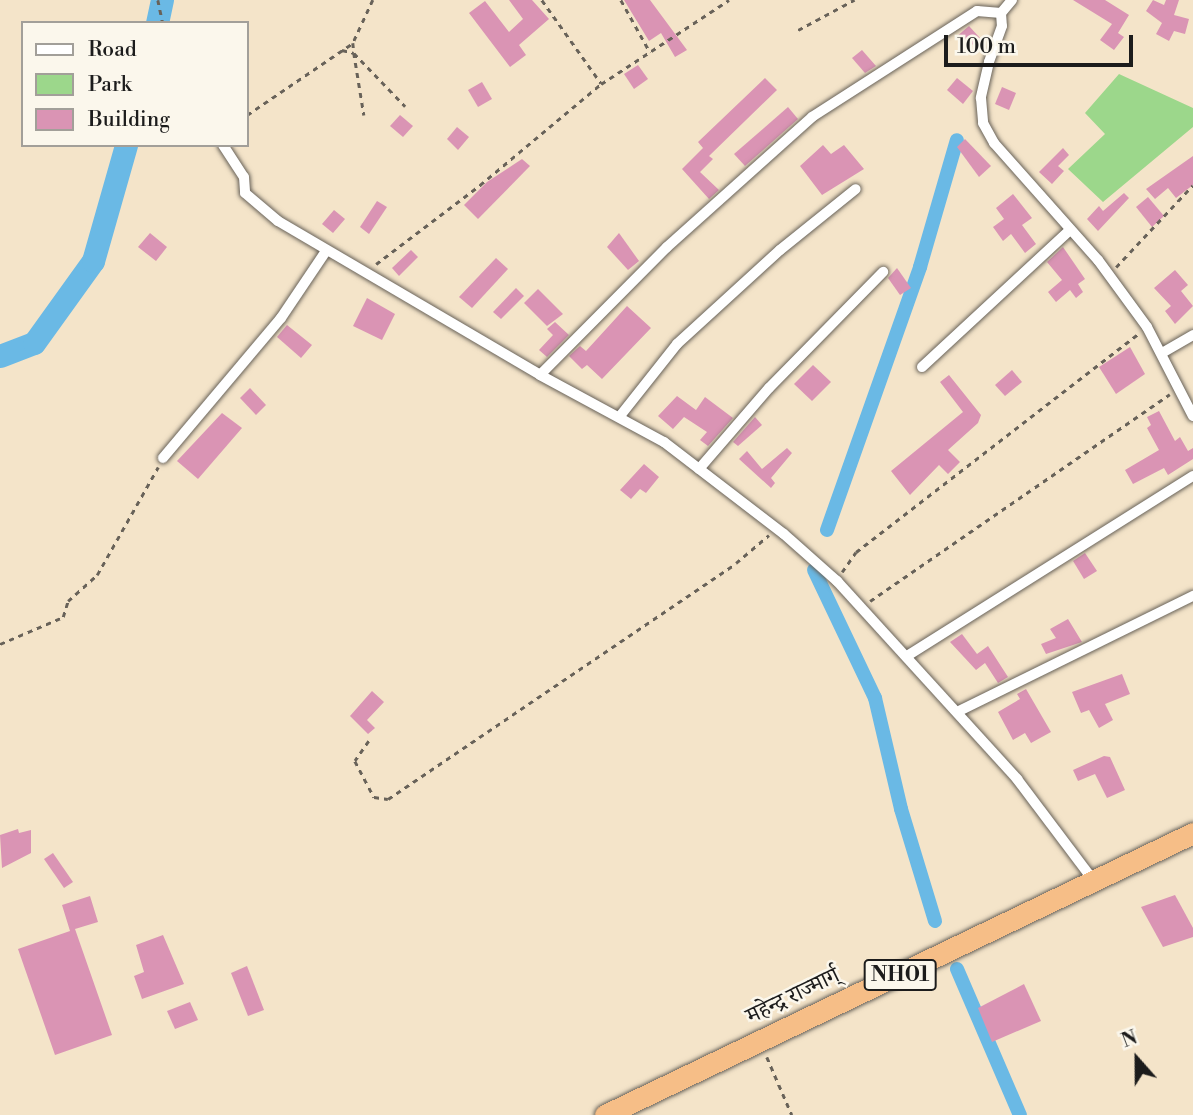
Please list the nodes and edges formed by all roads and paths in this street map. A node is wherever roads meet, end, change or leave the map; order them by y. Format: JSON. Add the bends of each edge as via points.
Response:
{"nodes":[{"id":1,"x":158,"y":0,"type":"edge"},
{"id":2,"x":373,"y":0,"type":"edge"},
{"id":3,"x":542,"y":0,"type":"edge"},
{"id":4,"x":621,"y":0,"type":"edge"},
{"id":5,"x":729,"y":0,"type":"edge"},
{"id":6,"x":854,"y":0,"type":"edge"},
{"id":7,"x":1012,"y":0,"type":"edge"},
{"id":8,"x":1001,"y":12,"type":"junction"},
{"id":9,"x":163,"y":21,"type":"edge"},
{"id":10,"x":799,"y":30,"type":"dead end"},
{"id":11,"x":353,"y":43,"type":"junction"},
{"id":12,"x":342,"y":50,"type":"junction"},
{"id":13,"x":650,"y":52,"type":"junction"},
{"id":14,"x":354,"y":53,"type":"junction"},
{"id":15,"x":601,"y":84,"type":"junction"},
{"id":16,"x":405,"y":106,"type":"dead end"},
{"id":17,"x":248,"y":114,"type":"edge"},
{"id":18,"x":364,"y":115,"type":"dead end"},
{"id":19,"x":224,"y":147,"type":"edge"},
{"id":20,"x":1193,"y":185,"type":"edge"},
{"id":21,"x":856,"y":189,"type":"dead end"},
{"id":22,"x":1070,"y":230,"type":"junction"},
{"id":23,"x":326,"y":251,"type":"junction"},
{"id":24,"x":883,"y":272,"type":"dead end"},
{"id":25,"x":365,"y":273,"type":"junction"},
{"id":26,"x":1109,"y":274,"type":"junction"},
{"id":27,"x":1147,"y":327,"type":"junction"},
{"id":28,"x":1193,"y":335,"type":"edge"},
{"id":29,"x":1162,"y":353,"type":"junction"},
{"id":30,"x":922,"y":367,"type":"dead end"},
{"id":31,"x":540,"y":375,"type":"junction"},
{"id":32,"x":1179,"y":388,"type":"junction"},
{"id":33,"x":1193,"y":415,"type":"edge"},
{"id":34,"x":620,"y":416,"type":"junction"},
{"id":35,"x":163,"y":457,"type":"joint"},
{"id":36,"x":699,"y":470,"type":"junction"},
{"id":37,"x":1193,"y":475,"type":"edge"},
{"id":38,"x":777,"y":528,"type":"junction"},
{"id":39,"x":837,"y":581,"type":"junction"},
{"id":40,"x":1193,"y":596,"type":"edge"},
{"id":41,"x":861,"y":606,"type":"junction"},
{"id":42,"x":0,"y":644,"type":"edge"},
{"id":43,"x":907,"y":656,"type":"junction"},
{"id":44,"x":957,"y":712,"type":"junction"},
{"id":45,"x":369,"y":741,"type":"dead end"},
{"id":46,"x":1193,"y":833,"type":"edge"},
{"id":47,"x":1094,"y":881,"type":"junction"},
{"id":48,"x":760,"y":1041,"type":"junction"},
{"id":49,"x":606,"y":1115,"type":"edge"},
{"id":50,"x":792,"y":1115,"type":"edge"}],
"edges":[{"from":1,"to":9,"type":"path"},
{"from":2,"to":11,"type":"path"},
{"from":3,"to":15,"type":"path"},
{"from":4,"to":13,"type":"path"},
{"from":5,"to":13,"type":"path"},
{"from":6,"to":10,"type":"path"},
{"from":7,"to":8,"type":"street"},
{"from":8,"to":22,"type":"street","via":[[1002,26],[981,98],[983,122],[1000,151]]},
{"from":8,"to":31,"type":"street","via":[[976,11],[812,117],[667,247]]},
{"from":11,"to":12,"type":"path"},
{"from":11,"to":14,"type":"path"},
{"from":12,"to":14,"type":"path"},
{"from":12,"to":17,"type":"path"},
{"from":13,"to":15,"type":"path"},
{"from":14,"to":16,"type":"path"},
{"from":14,"to":18,"type":"path"},
{"from":15,"to":25,"type":"path"},
{"from":19,"to":23,"type":"street","via":[[244,177],[245,193]]},
{"from":20,"to":26,"type":"path"},
{"from":21,"to":34,"type":"street","via":[[780,250],[677,344]]},
{"from":22,"to":26,"type":"street"},
{"from":22,"to":30,"type":"street"},
{"from":23,"to":25,"type":"street"},
{"from":23,"to":35,"type":"street","via":[[281,318]]},
{"from":24,"to":36,"type":"street","via":[[768,388]]},
{"from":25,"to":31,"type":"street"},
{"from":26,"to":27,"type":"street"},
{"from":27,"to":29,"type":"street"},
{"from":27,"to":39,"type":"path","via":[[856,552]]},
{"from":28,"to":29,"type":"street"},
{"from":29,"to":32,"type":"street"},
{"from":31,"to":34,"type":"street"},
{"from":32,"to":33,"type":"street"},
{"from":32,"to":41,"type":"path","via":[[895,588]]},
{"from":34,"to":36,"type":"street"},
{"from":35,"to":42,"type":"path","via":[[97,575],[68,601],[63,617]]},
{"from":36,"to":38,"type":"street"},
{"from":37,"to":43,"type":"street","via":[[1019,590]]},
{"from":38,"to":39,"type":"street"},
{"from":38,"to":45,"type":"path","via":[[736,563],[388,799],[374,797],[355,761]]},
{"from":39,"to":41,"type":"street"},
{"from":40,"to":44,"type":"street"},
{"from":41,"to":43,"type":"street"},
{"from":43,"to":44,"type":"street"},
{"from":44,"to":47,"type":"street","via":[[1017,779]]},
{"from":46,"to":47,"type":"highway","name":"महेन्द्र राज्मार्ग्","number":"NH01"},
{"from":47,"to":48,"type":"highway","name":"महेन्द्र राज्मार्ग्","number":"NH01"},
{"from":48,"to":49,"type":"highway","name":"महेन्द्र राज्मार्ग्","number":"NH01"},
{"from":48,"to":50,"type":"path"}]}
